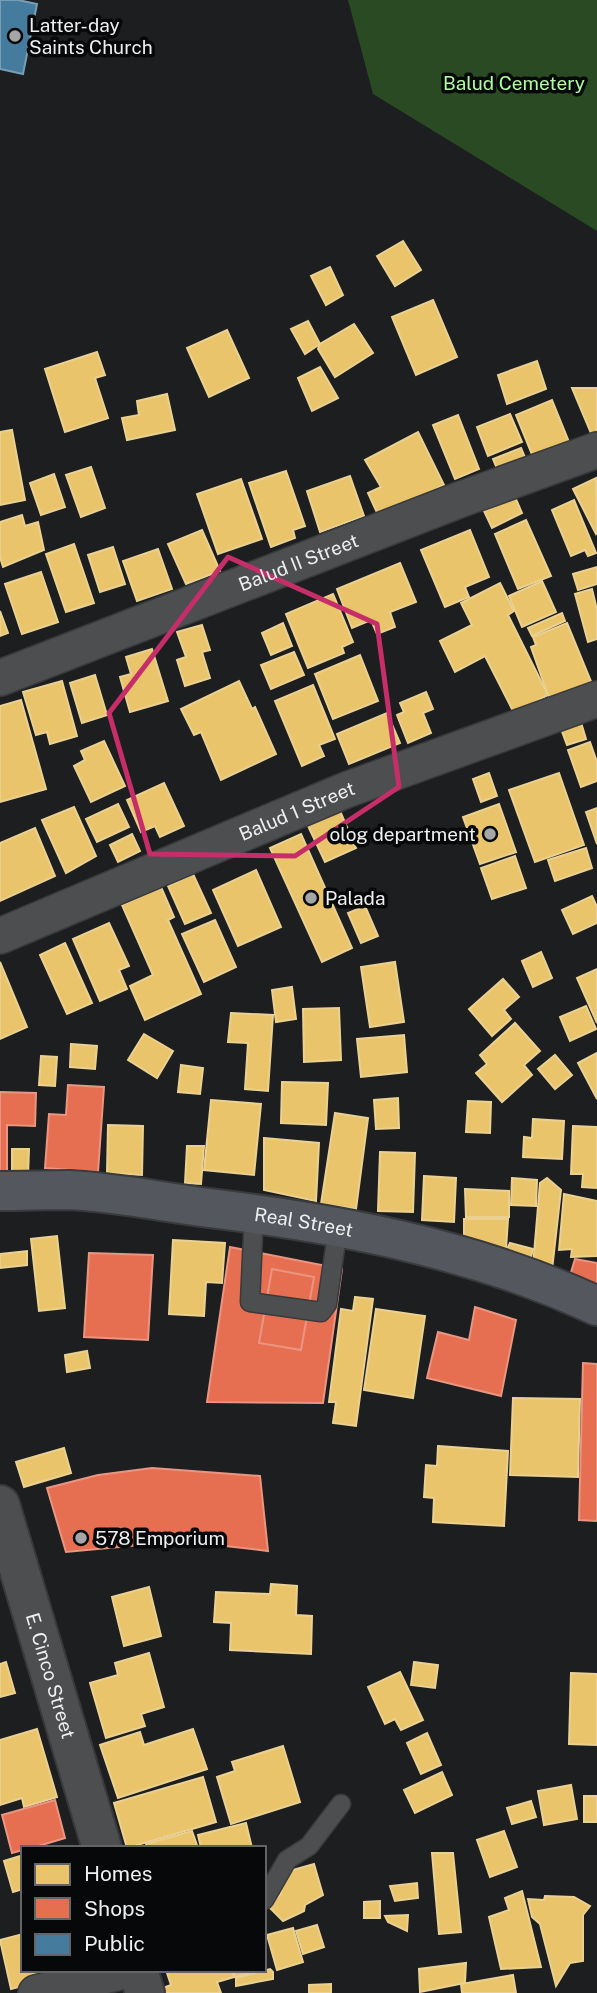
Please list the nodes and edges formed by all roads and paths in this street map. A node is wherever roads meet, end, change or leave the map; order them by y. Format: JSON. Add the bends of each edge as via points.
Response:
{"nodes":[{"id":1,"x":597,"y":450,"type":"edge"},
{"id":2,"x":0,"y":678,"type":"edge"},
{"id":3,"x":597,"y":699,"type":"edge"},
{"id":4,"x":0,"y":936,"type":"edge"},
{"id":5,"x":0,"y":1191,"type":"edge"},
{"id":6,"x":254,"y":1213,"type":"junction"},
{"id":7,"x":338,"y":1227,"type":"junction"},
{"id":8,"x":597,"y":1306,"type":"edge"},
{"id":9,"x":0,"y":1505,"type":"edge"},
{"id":10,"x":341,"y":1804,"type":"dead end"},
{"id":11,"x":101,"y":1846,"type":"edge"},
{"id":12,"x":266,"y":1896,"type":"edge"},
{"id":13,"x":120,"y":1972,"type":"edge"},
{"id":14,"x":139,"y":1972,"type":"edge"},
{"id":15,"x":36,"y":1993,"type":"edge"},
{"id":16,"x":145,"y":1993,"type":"edge"}],
"edges":[{"from":1,"to":2,"type":"street","name":"Balud II Street"},
{"from":3,"to":4,"type":"street","name":"Balud 1 Street","via":[[346,790]]},
{"from":5,"to":6,"type":"main road","name":"Real Street","via":[[71,1190]]},
{"from":6,"to":7,"type":"main road","name":"Real Street"},
{"from":6,"to":7,"type":"lane","via":[[250,1302],[321,1312],[327,1304]]},
{"from":7,"to":8,"type":"main road","name":"Real Street","via":[[449,1252],[559,1288]]},
{"from":9,"to":11,"type":"street","name":"E. Cinco Street"},
{"from":10,"to":12,"type":"lane","via":[[309,1846],[286,1860]]},
{"from":13,"to":15,"type":"street"},
{"from":14,"to":16,"type":"street"}]}
